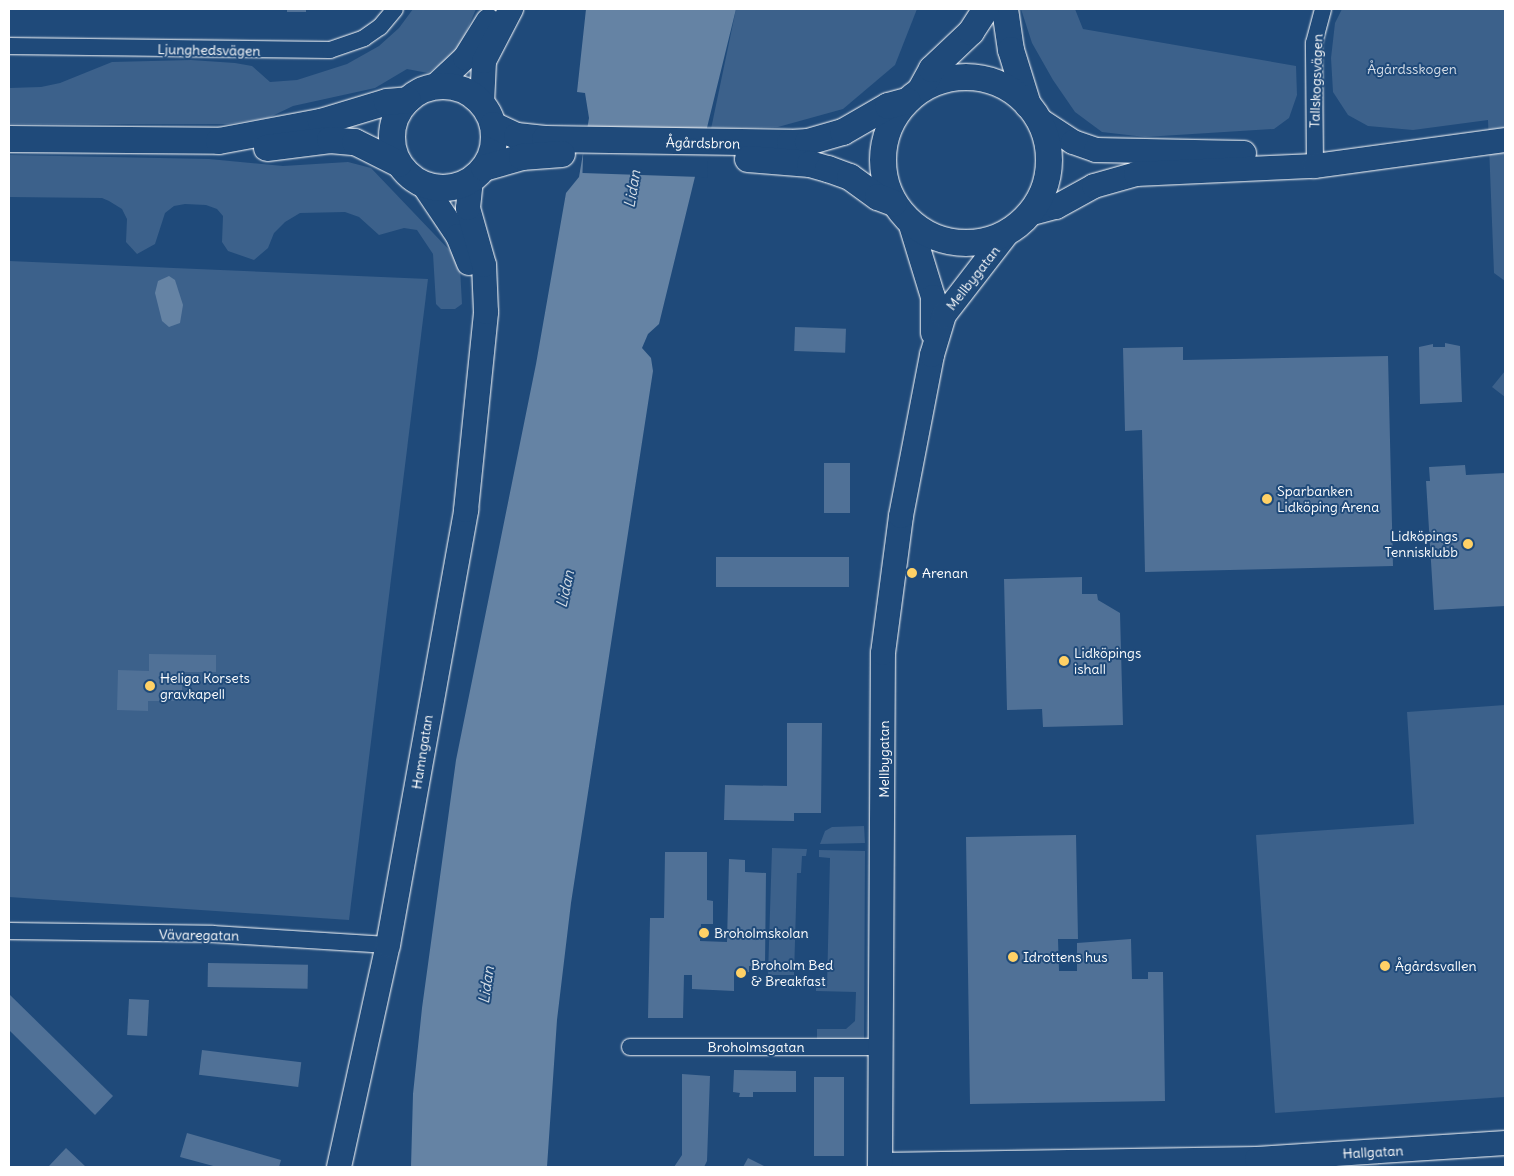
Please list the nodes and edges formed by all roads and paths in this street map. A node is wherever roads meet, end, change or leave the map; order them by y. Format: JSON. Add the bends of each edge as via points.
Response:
{"nodes":[{"id":1,"x":395,"y":9,"type":"edge"},
{"id":2,"x":495,"y":9,"type":"edge"},
{"id":3,"x":511,"y":9,"type":"edge"},
{"id":4,"x":986,"y":9,"type":"edge"},
{"id":5,"x":1005,"y":9,"type":"edge"},
{"id":6,"x":1323,"y":9,"type":"edge"},
{"id":7,"x":9,"y":46,"type":"edge"},
{"id":8,"x":434,"y":87,"type":"junction"},
{"id":9,"x":914,"y":95,"type":"junction"},
{"id":10,"x":408,"y":100,"type":"junction"},
{"id":11,"x":1033,"y":112,"type":"junction"},
{"id":12,"x":488,"y":115,"type":"junction"},
{"id":13,"x":9,"y":139,"type":"edge"},
{"id":14,"x":1505,"y":140,"type":"edge"},
{"id":15,"x":219,"y":141,"type":"junction"},
{"id":16,"x":547,"y":146,"type":"junction"},
{"id":17,"x":747,"y":151,"type":"junction"},
{"id":18,"x":1314,"y":160,"type":"junction"},
{"id":19,"x":399,"y":164,"type":"junction"},
{"id":20,"x":478,"y":174,"type":"junction"},
{"id":21,"x":423,"y":184,"type":"junction"},
{"id":22,"x":902,"y":212,"type":"junction"},
{"id":23,"x":1029,"y":214,"type":"junction"},
{"id":24,"x":1009,"y":231,"type":"junction"},
{"id":25,"x":482,"y":334,"type":"junction"},
{"id":26,"x":932,"y":355,"type":"junction"},
{"id":27,"x":9,"y":931,"type":"edge"},
{"id":28,"x":388,"y":945,"type":"junction"},
{"id":29,"x":630,"y":1047,"type":"dead end"},
{"id":30,"x":882,"y":1047,"type":"junction"},
{"id":31,"x":1505,"y":1143,"type":"edge"},
{"id":32,"x":880,"y":1166,"type":"edge"},
{"id":33,"x":339,"y":1167,"type":"edge"}],
"edges":[{"from":1,"to":7,"type":"street","name":"Ljunghedsvägen","via":[[380,27],[364,38],[330,50]]},
{"from":2,"to":8,"type":"street","via":[[465,58]]},
{"from":3,"to":12,"type":"street","via":[[484,61]]},
{"from":4,"to":9,"type":"main road","via":[[972,32],[932,68]]},
{"from":5,"to":11,"type":"main road","via":[[1011,50]]},
{"from":6,"to":18,"type":"street","name":"Tallskogsvägen","via":[[1314,43]]},
{"from":8,"to":10,"type":"main road"},
{"from":8,"to":12,"type":"main road","via":[[461,89]]},
{"from":9,"to":11,"type":"main road","via":[[948,78],[977,77],[1005,86]]},
{"from":9,"to":17,"type":"main road","name":"Ågårdsbron","via":[[843,132],[808,142]]},
{"from":9,"to":22,"type":"main road","via":[[891,123],[883,150],[886,186]]},
{"from":10,"to":15,"type":"main road","via":[[387,102],[321,122]]},
{"from":10,"to":19,"type":"main road","via":[[399,111],[392,130],[392,144]]},
{"from":11,"to":18,"type":"street","via":[[1073,142],[1096,150]]},
{"from":11,"to":23,"type":"main road","via":[[1045,134],[1049,168],[1039,200]]},
{"from":12,"to":16,"type":"main road","name":"Ågårdsbron","via":[[517,136]]},
{"from":12,"to":20,"type":"main road","via":[[493,147]]},
{"from":13,"to":15,"type":"main road"},
{"from":14,"to":18,"type":"street"},
{"from":15,"to":19,"type":"main road","via":[[267,148],[330,140],[355,142]]},
{"from":16,"to":17,"type":"main road","name":"Ågårdsbron"},
{"from":16,"to":20,"type":"main road","name":"Ågårdsbron"},
{"from":17,"to":22,"type":"main road","name":"Ågårdsbron","via":[[850,177]]},
{"from":18,"to":23,"type":"street","via":[[1136,174],[1094,186],[1056,207]]},
{"from":19,"to":21,"type":"main road"},
{"from":20,"to":21,"type":"main road","via":[[448,188]]},
{"from":20,"to":25,"type":"street","via":[[468,208],[484,265],[486,293]]},
{"from":21,"to":25,"type":"street","via":[[458,236],[467,256]]},
{"from":22,"to":24,"type":"main road","via":[[936,238],[965,243],[995,238]]},
{"from":22,"to":26,"type":"street","name":"Mellbygatan","via":[[933,297]]},
{"from":23,"to":24,"type":"main road"},
{"from":24,"to":26,"type":"street","name":"Mellbygatan","via":[[944,315]]},
{"from":25,"to":28,"type":"street","name":"Hamngatan","via":[[475,441],[457,572],[429,708]]},
{"from":26,"to":30,"type":"street","name":"Mellbygatan","via":[[901,516],[883,652]]},
{"from":27,"to":28,"type":"street","name":"Vävaregatan","via":[[213,934]]},
{"from":28,"to":33,"type":"street","name":"Hamngatan"},
{"from":29,"to":30,"type":"street","name":"Broholmsgatan"},
{"from":30,"to":32,"type":"street","name":"Mellbygatan"},
{"from":31,"to":32,"type":"street","name":"Hallgatan","via":[[1257,1159]]}]}
